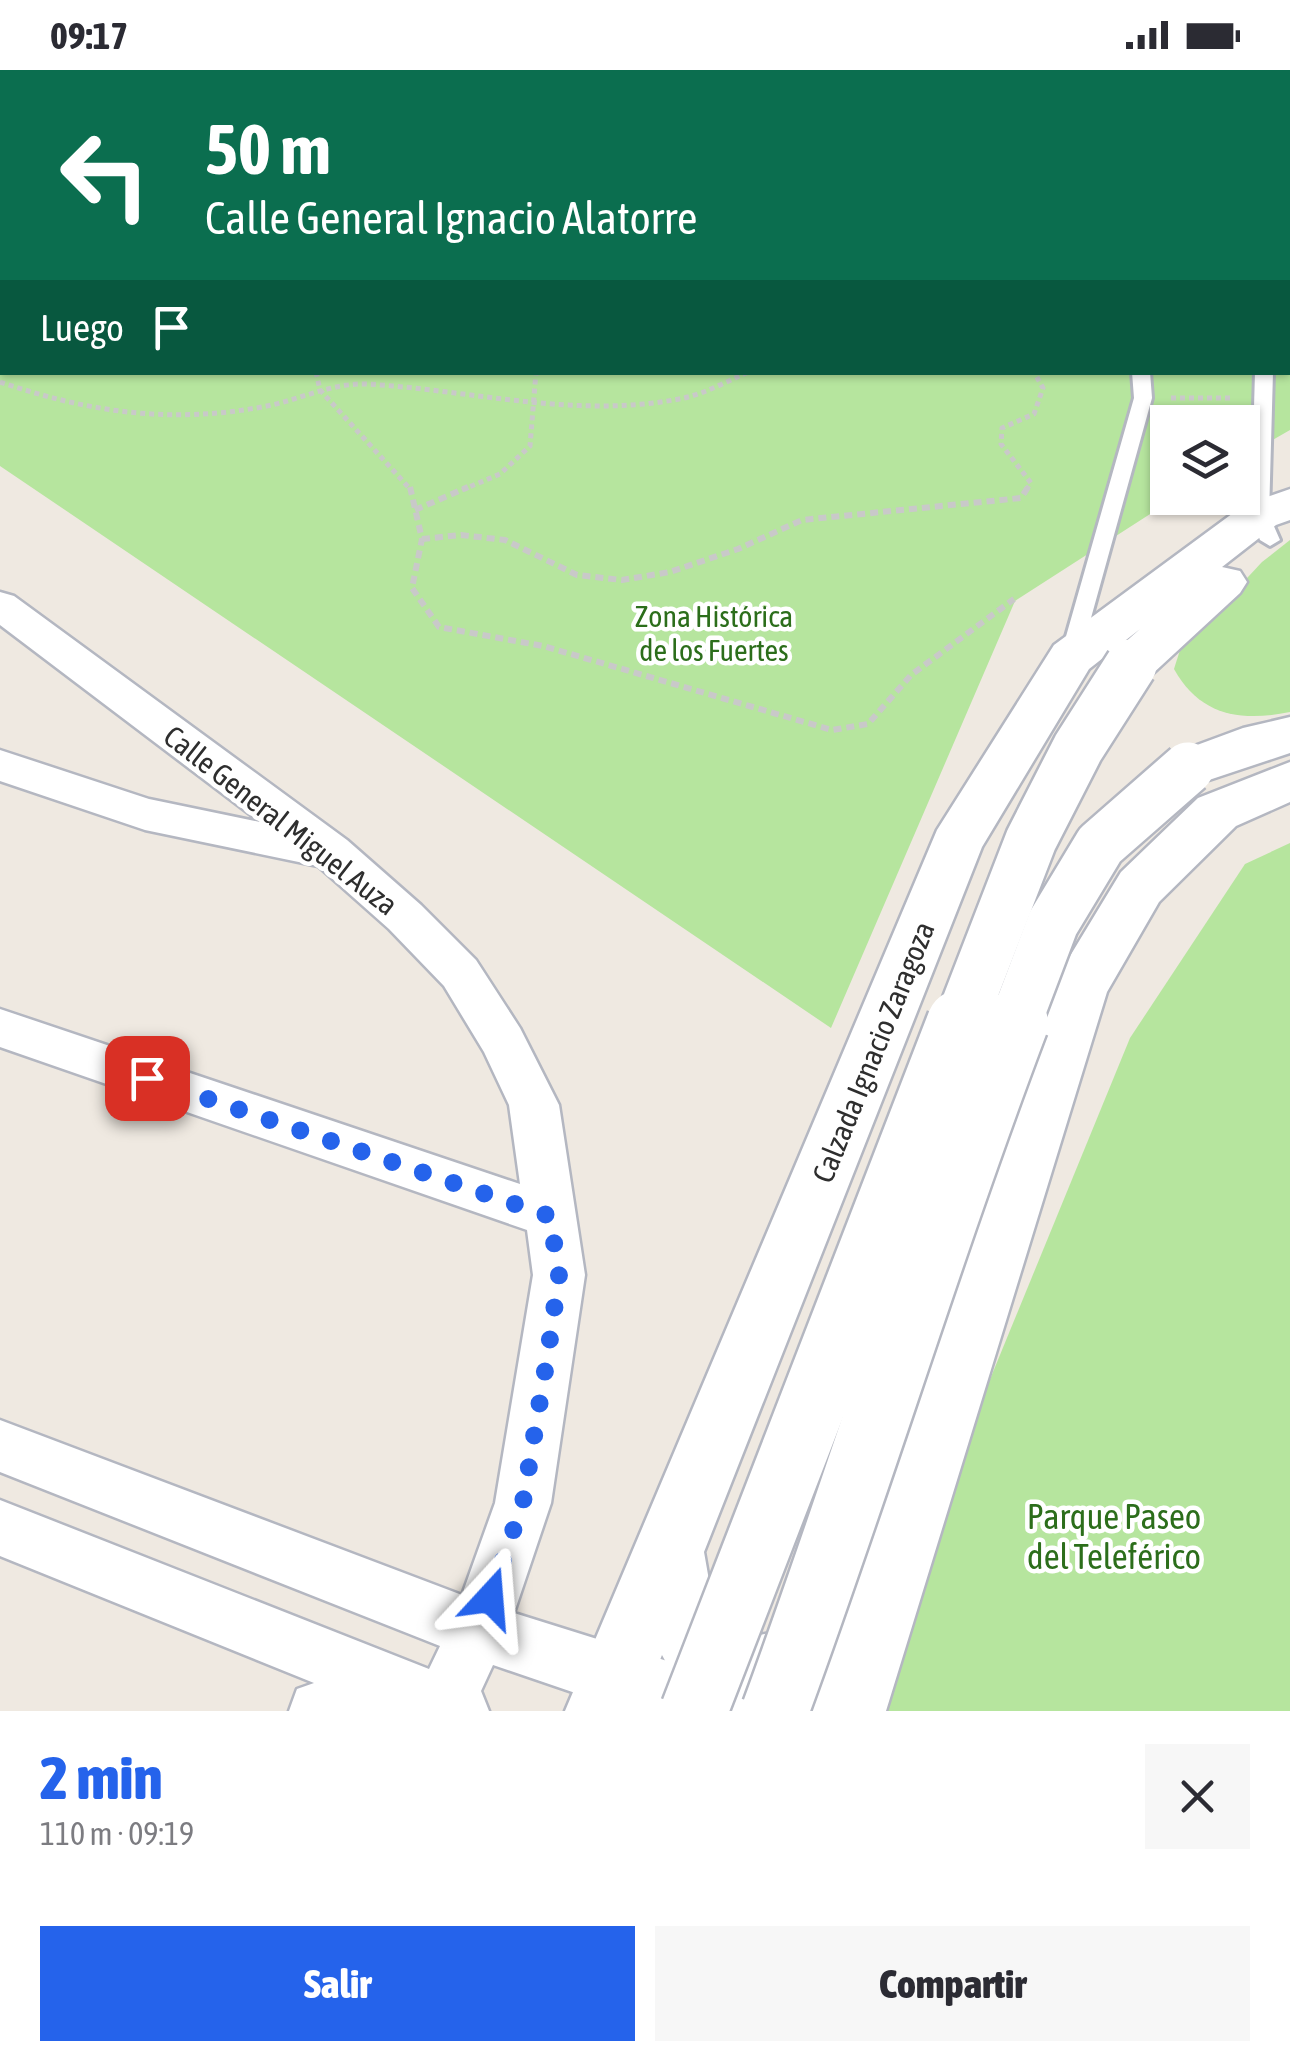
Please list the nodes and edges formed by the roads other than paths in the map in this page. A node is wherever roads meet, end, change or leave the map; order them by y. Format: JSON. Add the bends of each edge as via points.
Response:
{"nodes":[{"id":1,"x":1140,"y":375,"type":"edge"},
{"id":2,"x":1264,"y":375,"type":"edge"},
{"id":3,"x":1277,"y":517,"type":"edge"},
{"id":4,"x":0,"y":605,"type":"edge"},
{"id":5,"x":1101,"y":661,"type":"junction"},
{"id":6,"x":1290,"y":734,"type":"edge"},
{"id":7,"x":0,"y":764,"type":"edge"},
{"id":8,"x":1290,"y":781,"type":"edge"},
{"id":9,"x":331,"y":852,"type":"junction"},
{"id":10,"x":0,"y":1028,"type":"edge"},
{"id":11,"x":550,"y":1216,"type":"junction"},
{"id":12,"x":0,"y":1446,"type":"edge"},
{"id":13,"x":0,"y":1528,"type":"edge"},
{"id":14,"x":668,"y":1550,"type":"junction"},
{"id":15,"x":878,"y":1617,"type":"junction"},
{"id":16,"x":480,"y":1630,"type":"junction"},
{"id":17,"x":389,"y":1684,"type":"junction"},
{"id":18,"x":609,"y":1695,"type":"edge"},
{"id":19,"x":448,"y":1709,"type":"edge"},
{"id":20,"x":319,"y":1711,"type":"edge"},
{"id":21,"x":694,"y":1711,"type":"edge"},
{"id":22,"x":731,"y":1711,"type":"edge"},
{"id":23,"x":776,"y":1711,"type":"edge"},
{"id":24,"x":849,"y":1711,"type":"edge"}],
"edges":[{"from":1,"to":5,"type":"lane"},
{"from":2,"to":3,"type":"lane"},
{"from":3,"to":5,"type":"main road","name":"Calzada Ignacio Zaragoza"},
{"from":4,"to":9,"type":"street","name":"Calle General Miguel Auza"},
{"from":5,"to":14,"type":"main road","name":"Calzada Ignacio Zaragoza","via":[[956,844]]},
{"from":5,"to":21,"type":"main road","name":"Calzada Ignacio Zaragoza","bridge":true,"via":[[1078,748],[1031,840]]},
{"from":6,"to":23,"type":"main road","bridge":true,"via":[[1188,768],[1100,845],[1053,923],[973,1134]]},
{"from":7,"to":9,"type":"street","via":[[144,814]]},
{"from":8,"to":15,"type":"main road","via":[[1217,812],[1140,886],[1079,990]]},
{"from":9,"to":11,"type":"street","name":"Calle General Miguel Auza","via":[[460,973],[502,1042],[534,1105]]},
{"from":10,"to":11,"type":"street"},
{"from":11,"to":16,"type":"street","name":"Calle General Miguel Auza","via":[[559,1275],[526,1484]]},
{"from":12,"to":16,"type":"street"},
{"from":13,"to":17,"type":"street"},
{"from":14,"to":15,"type":"main road","via":[[678,1616],[687,1636],[718,1665],[780,1672]]},
{"from":14,"to":18,"type":"main road","name":"Calzada Ignacio Zaragoza"},
{"from":15,"to":24,"type":"main road"},
{"from":16,"to":18,"type":"street"},
{"from":16,"to":19,"type":"street","name":"Calle General Miguel Auza"},
{"from":17,"to":19,"type":"street"},
{"from":17,"to":20,"type":"street"},
{"from":18,"to":22,"type":"street"}]}
